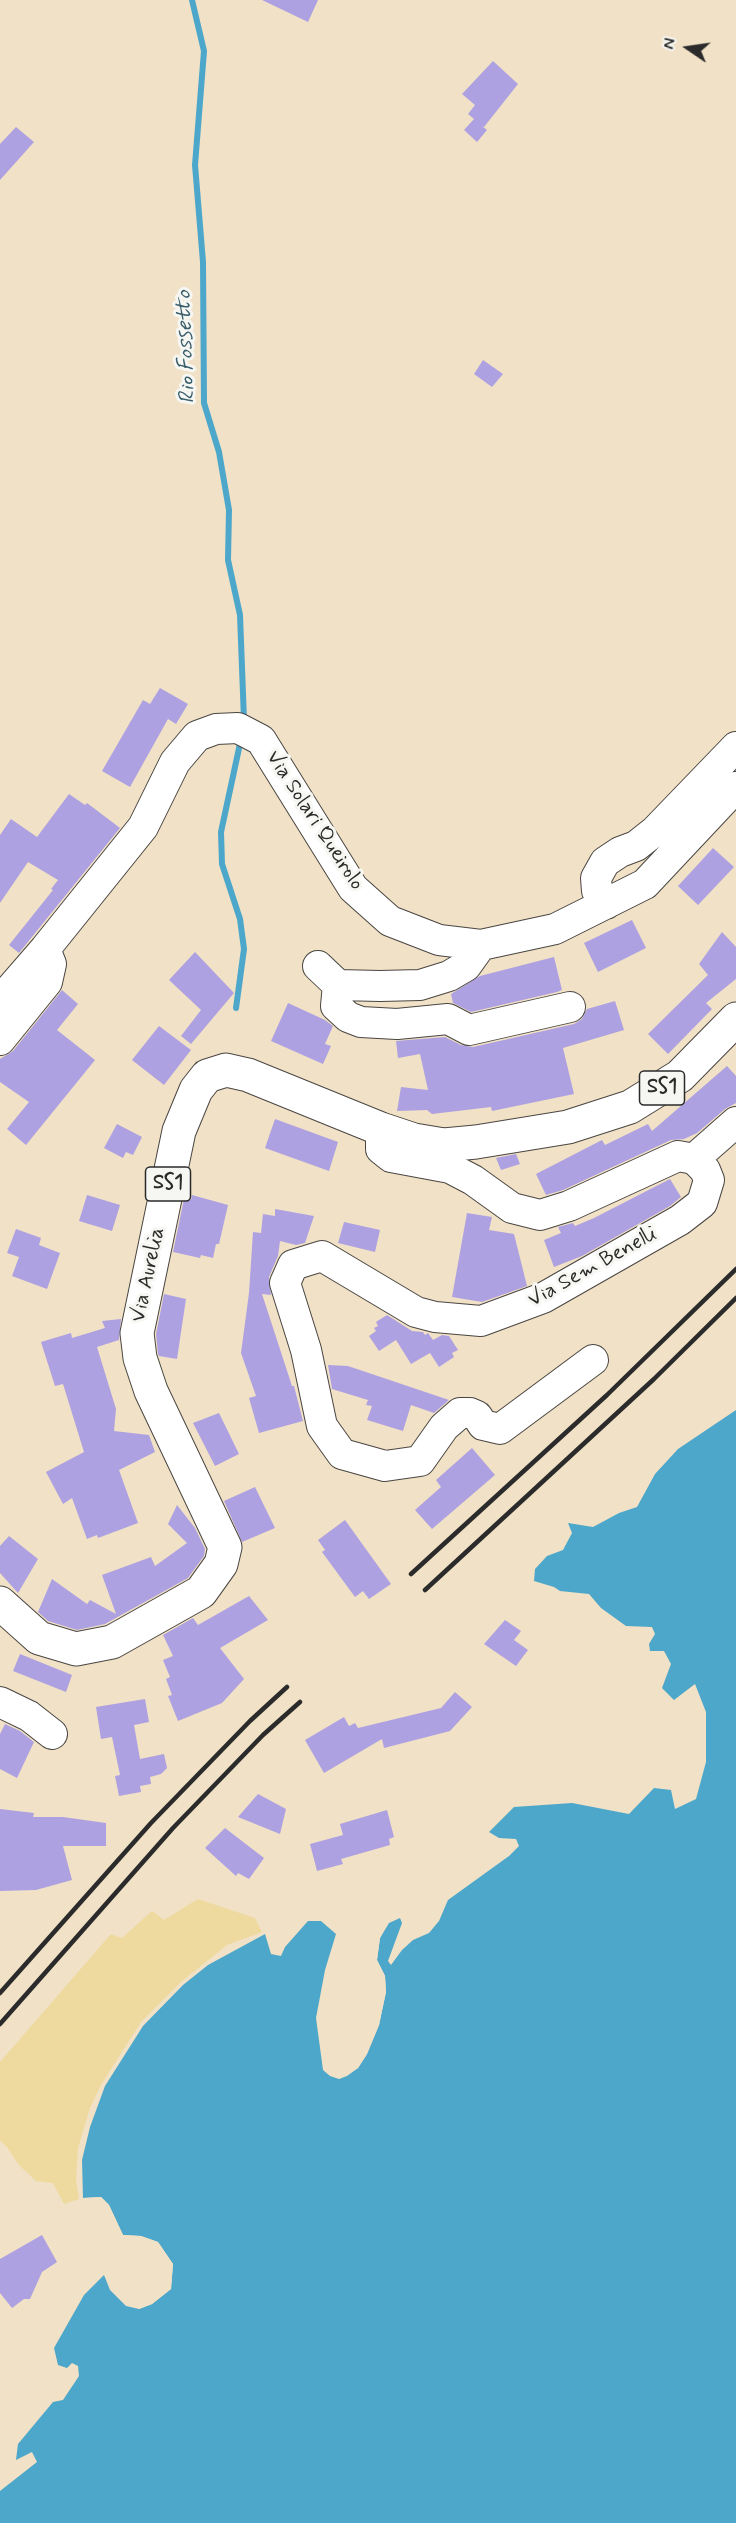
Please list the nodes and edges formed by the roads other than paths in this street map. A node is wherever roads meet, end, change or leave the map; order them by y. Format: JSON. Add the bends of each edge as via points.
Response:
{"nodes":[{"id":1,"x":736,"y":747,"type":"edge"},
{"id":2,"x":736,"y":787,"type":"edge"},
{"id":3,"x":606,"y":904,"type":"junction"},
{"id":4,"x":481,"y":945,"type":"junction"},
{"id":5,"x":45,"y":949,"type":"junction"},
{"id":6,"x":0,"y":1001,"type":"edge"},
{"id":7,"x":570,"y":1007,"type":"dead end"},
{"id":8,"x":736,"y":1018,"type":"edge"},
{"id":9,"x":0,"y":1040,"type":"edge"},
{"id":10,"x":736,"y":1122,"type":"edge"},
{"id":11,"x":381,"y":1129,"type":"junction"},
{"id":12,"x":694,"y":1159,"type":"junction"},
{"id":13,"x":593,"y":1360,"type":"dead end"},
{"id":14,"x":0,"y":1603,"type":"edge"},
{"id":15,"x":0,"y":1702,"type":"edge"},
{"id":16,"x":52,"y":1734,"type":"dead end"}],
"edges":[{"from":1,"to":3,"type":"street","via":[[655,831],[605,862],[596,878],[597,891]]},
{"from":2,"to":3,"type":"street","name":"Via Solari Queirolo","via":[[645,884]]},
{"from":3,"to":4,"type":"street","name":"Via Solari Queirolo","via":[[555,929]]},
{"from":4,"to":5,"type":"street","name":"Via Solari Queirolo","via":[[439,940],[390,921],[353,888],[261,740],[247,733],[216,729],[197,736],[175,762],[143,827]]},
{"from":4,"to":7,"type":"street","via":[[466,966],[420,985],[380,986],[328,975],[336,1006],[348,1017],[375,1024],[448,1019],[469,1030]]},
{"from":5,"to":6,"type":"street","name":"Via Solari Queirolo"},
{"from":5,"to":9,"type":"street","via":[[51,964],[47,982]]},
{"from":8,"to":11,"type":"main road","name":"Via Aurelia","number":"SS1","via":[[680,1076],[630,1107],[568,1127],[444,1145]]},
{"from":10,"to":12,"type":"street"},
{"from":11,"to":12,"type":"street","via":[[381,1149],[391,1157],[450,1168],[512,1208],[540,1215],[569,1206],[678,1156]]},
{"from":11,"to":14,"type":"main road","name":"Via Aurelia","number":"SS1","via":[[248,1075],[226,1070],[207,1076],[196,1090],[179,1131],[137,1333],[151,1391],[225,1547],[221,1564],[201,1592],[112,1642],[76,1649],[39,1638]]},
{"from":12,"to":13,"type":"street","name":"Via Sem Benelli","via":[[709,1180],[702,1203],[680,1220],[543,1298],[481,1321],[416,1312],[322,1256],[293,1265],[285,1283],[306,1350],[322,1426],[342,1454],[385,1466],[420,1461],[459,1413],[470,1413],[483,1425],[500,1429]]},
{"from":15,"to":16,"type":"street","via":[[29,1716]]}]}
